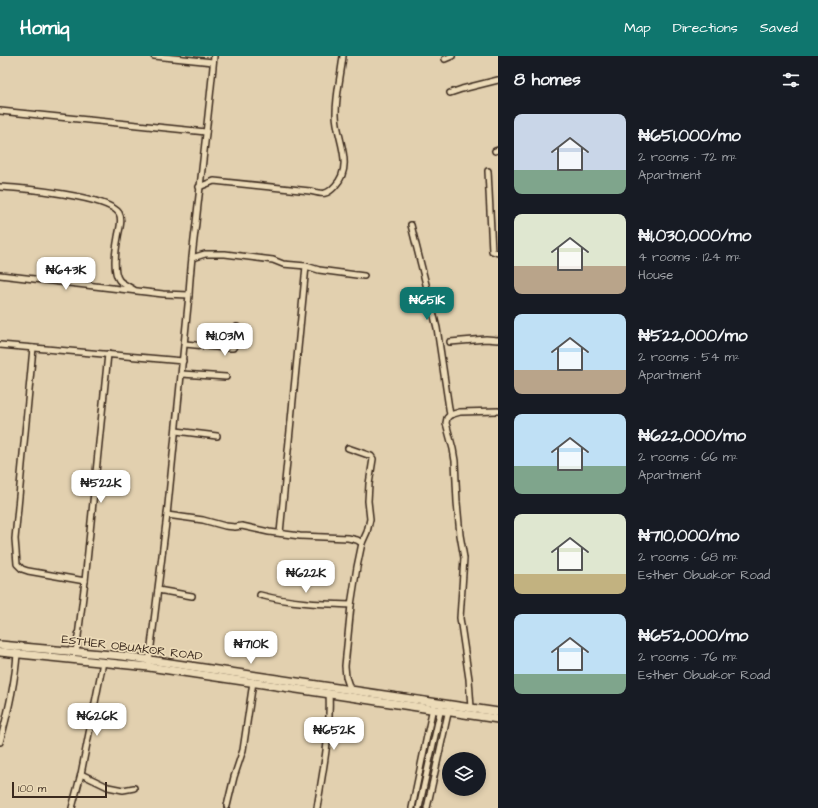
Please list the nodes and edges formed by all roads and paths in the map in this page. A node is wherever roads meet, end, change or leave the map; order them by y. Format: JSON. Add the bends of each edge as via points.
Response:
{"nodes":[{"id":1,"x":154,"y":56,"type":"edge"},
{"id":2,"x":214,"y":56,"type":"edge"},
{"id":3,"x":343,"y":56,"type":"edge"},
{"id":4,"x":452,"y":56,"type":"edge"},
{"id":5,"x":445,"y":59,"type":"dead end"},
{"id":6,"x":213,"y":62,"type":"junction"},
{"id":7,"x":498,"y":80,"type":"edge"},
{"id":8,"x":450,"y":93,"type":"dead end"},
{"id":9,"x":0,"y":111,"type":"edge"},
{"id":10,"x":206,"y":132,"type":"junction"},
{"id":11,"x":488,"y":172,"type":"dead end"},
{"id":12,"x":199,"y":186,"type":"junction"},
{"id":13,"x":0,"y":187,"type":"edge"},
{"id":14,"x":411,"y":225,"type":"dead end"},
{"id":15,"x":498,"y":253,"type":"edge"},
{"id":16,"x":192,"y":258,"type":"junction"},
{"id":17,"x":306,"y":266,"type":"junction"},
{"id":18,"x":0,"y":275,"type":"edge"},
{"id":19,"x":364,"y":276,"type":"dead end"},
{"id":20,"x":134,"y":290,"type":"junction"},
{"id":21,"x":189,"y":295,"type":"junction"},
{"id":22,"x":237,"y":327,"type":"dead end"},
{"id":23,"x":498,"y":340,"type":"edge"},
{"id":24,"x":450,"y":342,"type":"dead end"},
{"id":25,"x":185,"y":344,"type":"junction"},
{"id":26,"x":0,"y":345,"type":"edge"},
{"id":27,"x":33,"y":348,"type":"junction"},
{"id":28,"x":108,"y":354,"type":"junction"},
{"id":29,"x":183,"y":361,"type":"junction"},
{"id":30,"x":182,"y":374,"type":"junction"},
{"id":31,"x":226,"y":377,"type":"dead end"},
{"id":32,"x":498,"y":411,"type":"edge"},
{"id":33,"x":450,"y":415,"type":"junction"},
{"id":34,"x":176,"y":431,"type":"junction"},
{"id":35,"x":217,"y":436,"type":"dead end"},
{"id":36,"x":348,"y":448,"type":"dead end"},
{"id":37,"x":167,"y":515,"type":"junction"},
{"id":38,"x":280,"y":533,"type":"junction"},
{"id":39,"x":362,"y":543,"type":"junction"},
{"id":40,"x":85,"y":581,"type":"junction"},
{"id":41,"x":158,"y":590,"type":"junction"},
{"id":42,"x":260,"y":595,"type":"dead end"},
{"id":43,"x":192,"y":596,"type":"dead end"},
{"id":44,"x":351,"y":605,"type":"junction"},
{"id":45,"x":0,"y":645,"type":"edge"},
{"id":46,"x":0,"y":652,"type":"edge"},
{"id":47,"x":76,"y":652,"type":"junction"},
{"id":48,"x":17,"y":654,"type":"junction"},
{"id":49,"x":104,"y":662,"type":"junction"},
{"id":50,"x":149,"y":663,"type":"junction"},
{"id":51,"x":253,"y":682,"type":"junction"},
{"id":52,"x":350,"y":689,"type":"junction"},
{"id":53,"x":329,"y":694,"type":"junction"},
{"id":54,"x":433,"y":705,"type":"junction"},
{"id":55,"x":441,"y":706,"type":"junction"},
{"id":56,"x":449,"y":708,"type":"junction"},
{"id":57,"x":471,"y":708,"type":"junction"},
{"id":58,"x":498,"y":712,"type":"edge"},
{"id":59,"x":498,"y":719,"type":"edge"},
{"id":60,"x":0,"y":742,"type":"edge"},
{"id":61,"x":81,"y":774,"type":"junction"},
{"id":62,"x":134,"y":788,"type":"dead end"},
{"id":63,"x":227,"y":806,"type":"dead end"},
{"id":64,"x":72,"y":808,"type":"edge"},
{"id":65,"x":317,"y":808,"type":"edge"},
{"id":66,"x":412,"y":808,"type":"edge"},
{"id":67,"x":419,"y":808,"type":"edge"},
{"id":68,"x":427,"y":808,"type":"edge"}],
"edges":[{"from":1,"to":6,"type":"street"},
{"from":2,"to":6,"type":"street"},
{"from":3,"to":12,"type":"street","via":[[336,125],[344,163],[338,183],[330,191],[323,194],[214,181]]},
{"from":4,"to":5,"type":"street"},
{"from":6,"to":10,"type":"street"},
{"from":7,"to":8,"type":"street"},
{"from":9,"to":10,"type":"street"},
{"from":10,"to":12,"type":"street"},
{"from":11,"to":15,"type":"street","via":[[492,251]]},
{"from":12,"to":16,"type":"street"},
{"from":13,"to":20,"type":"street","via":[[73,196],[97,202],[117,211],[120,225],[116,272],[119,281]]},
{"from":14,"to":33,"type":"street","via":[[437,328]]},
{"from":16,"to":17,"type":"street","via":[[205,254],[225,254]]},
{"from":16,"to":21,"type":"street"},
{"from":17,"to":19,"type":"street"},
{"from":17,"to":38,"type":"street"},
{"from":18,"to":20,"type":"street"},
{"from":20,"to":21,"type":"street"},
{"from":21,"to":25,"type":"street"},
{"from":22,"to":25,"type":"street","via":[[232,348]]},
{"from":23,"to":24,"type":"street"},
{"from":25,"to":29,"type":"street"},
{"from":26,"to":27,"type":"street"},
{"from":27,"to":28,"type":"street"},
{"from":27,"to":40,"type":"street","via":[[15,539],[17,564],[28,572]]},
{"from":28,"to":29,"type":"street"},
{"from":28,"to":40,"type":"street"},
{"from":29,"to":30,"type":"street"},
{"from":30,"to":31,"type":"street"},
{"from":30,"to":34,"type":"street"},
{"from":32,"to":33,"type":"street","via":[[460,412]]},
{"from":33,"to":57,"type":"street","via":[[446,423],[455,461],[464,558],[460,618]]},
{"from":34,"to":35,"type":"street"},
{"from":34,"to":37,"type":"street"},
{"from":36,"to":39,"type":"street","via":[[373,459],[368,501],[370,519],[368,532]]},
{"from":37,"to":38,"type":"street"},
{"from":37,"to":41,"type":"street"},
{"from":38,"to":39,"type":"street","via":[[348,538]]},
{"from":39,"to":44,"type":"street"},
{"from":40,"to":47,"type":"street"},
{"from":41,"to":43,"type":"street"},
{"from":41,"to":50,"type":"street"},
{"from":42,"to":44,"type":"street","via":[[281,600]]},
{"from":44,"to":52,"type":"street","via":[[346,666]]},
{"from":45,"to":47,"type":"street","name":"ESTHER OBUAKOR ROAD"},
{"from":46,"to":48,"type":"street","name":"ESTHER OBUAKOR ROAD"},
{"from":47,"to":50,"type":"street","name":"ESTHER OBUAKOR ROAD","via":[[123,656]]},
{"from":48,"to":49,"type":"street","name":"ESTHER OBUAKOR ROAD"},
{"from":48,"to":60,"type":"street","via":[[14,686]]},
{"from":49,"to":50,"type":"street","name":"ESTHER OBUAKOR ROAD"},
{"from":49,"to":61,"type":"street"},
{"from":50,"to":51,"type":"street","name":"ESTHER OBUAKOR ROAD"},
{"from":50,"to":52,"type":"street","name":"ESTHER OBUAKOR ROAD"},
{"from":51,"to":53,"type":"street","name":"ESTHER OBUAKOR ROAD"},
{"from":51,"to":63,"type":"street","via":[[243,750]]},
{"from":52,"to":54,"type":"street","name":"ESTHER OBUAKOR ROAD"},
{"from":53,"to":54,"type":"street","name":"ESTHER OBUAKOR ROAD"},
{"from":53,"to":65,"type":"street","via":[[330,711]]},
{"from":54,"to":55,"type":"street","name":"ESTHER OBUAKOR ROAD"},
{"from":54,"to":66,"type":"street"},
{"from":55,"to":56,"type":"street","name":"ESTHER OBUAKOR ROAD"},
{"from":55,"to":67,"type":"street"},
{"from":56,"to":57,"type":"street","name":"ESTHER OBUAKOR ROAD"},
{"from":56,"to":59,"type":"street","name":"ESTHER OBUAKOR ROAD"},
{"from":56,"to":68,"type":"street"},
{"from":57,"to":58,"type":"street","name":"ESTHER OBUAKOR ROAD"},
{"from":61,"to":62,"type":"street","via":[[108,787],[123,790]]},
{"from":61,"to":64,"type":"street"}]}
